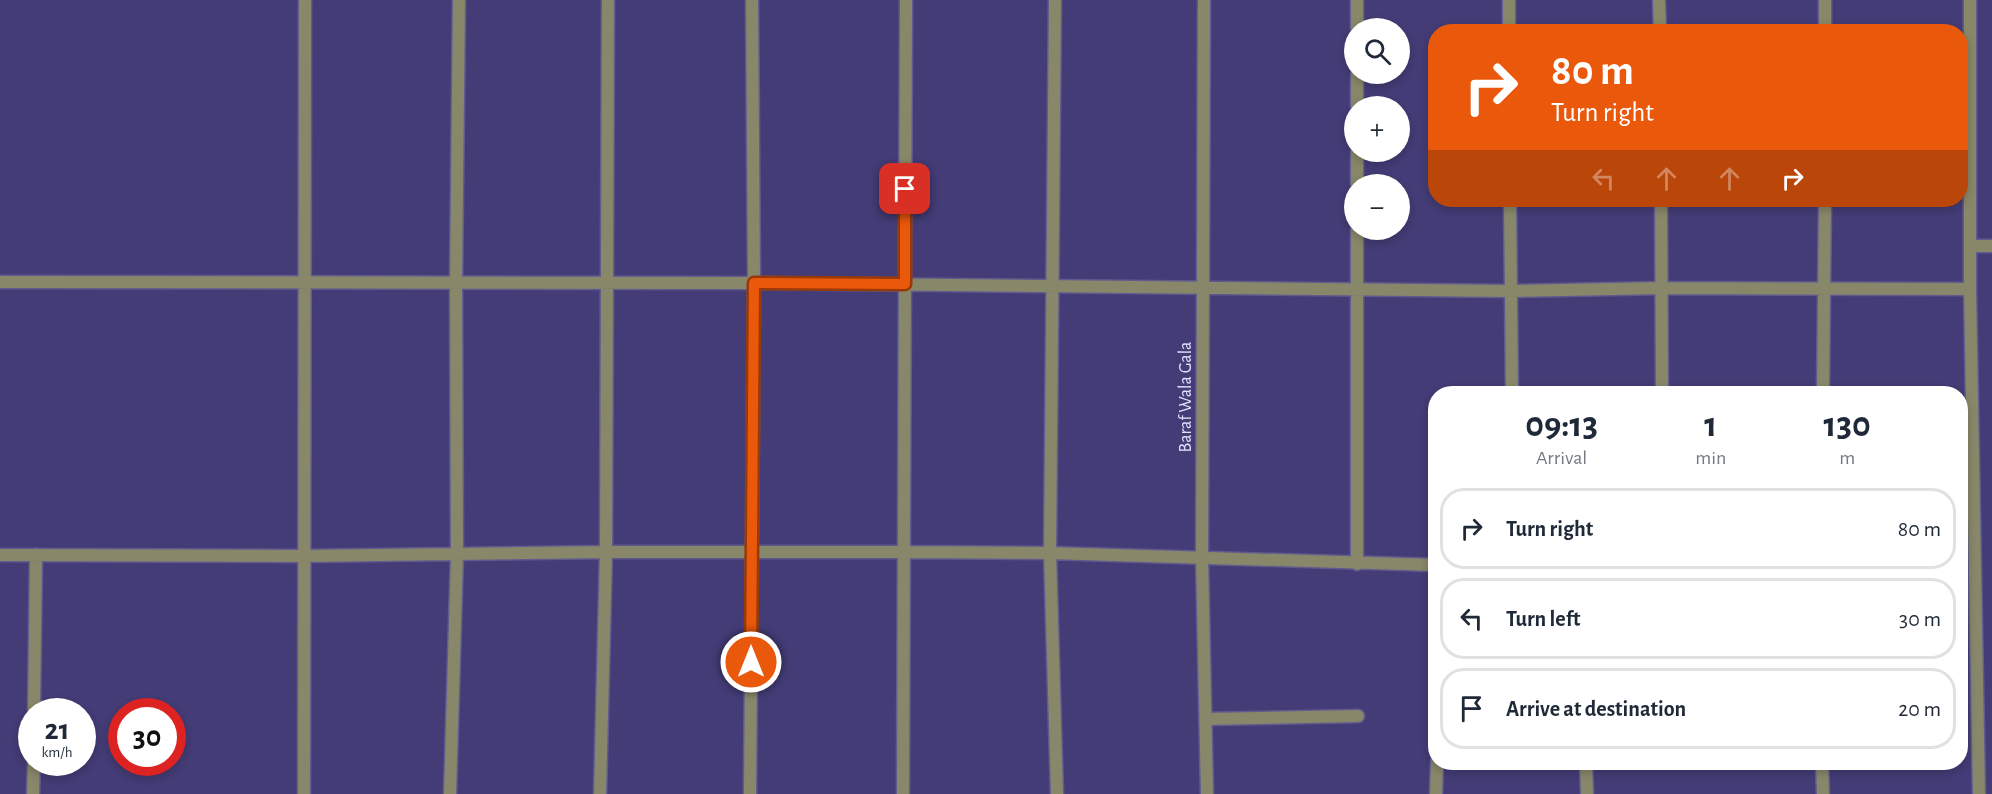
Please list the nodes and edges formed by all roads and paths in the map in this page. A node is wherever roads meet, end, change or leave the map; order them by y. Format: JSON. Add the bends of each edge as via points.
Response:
{"nodes":[{"id":1,"x":305,"y":0,"type":"edge"},
{"id":2,"x":459,"y":0,"type":"edge"},
{"id":3,"x":608,"y":0,"type":"edge"},
{"id":4,"x":752,"y":0,"type":"edge"},
{"id":5,"x":906,"y":0,"type":"edge"},
{"id":6,"x":1055,"y":0,"type":"edge"},
{"id":7,"x":1204,"y":0,"type":"edge"},
{"id":8,"x":1357,"y":0,"type":"edge"},
{"id":9,"x":1509,"y":0,"type":"edge"},
{"id":10,"x":1659,"y":0,"type":"edge"},
{"id":11,"x":1825,"y":0,"type":"edge"},
{"id":12,"x":1970,"y":0,"type":"edge"},
{"id":13,"x":1357,"y":18,"type":"edge"},
{"id":14,"x":1509,"y":24,"type":"edge"},
{"id":15,"x":1660,"y":24,"type":"edge"},
{"id":16,"x":1825,"y":24,"type":"edge"},
{"id":17,"x":1510,"y":207,"type":"edge"},
{"id":18,"x":1661,"y":207,"type":"edge"},
{"id":19,"x":1825,"y":207,"type":"edge"},
{"id":20,"x":1357,"y":240,"type":"edge"},
{"id":21,"x":1970,"y":246,"type":"junction"},
{"id":22,"x":1992,"y":246,"type":"edge"},
{"id":23,"x":0,"y":282,"type":"edge"},
{"id":24,"x":456,"y":283,"type":"junction"},
{"id":25,"x":754,"y":283,"type":"junction"},
{"id":26,"x":304,"y":284,"type":"junction"},
{"id":27,"x":608,"y":284,"type":"junction"},
{"id":28,"x":905,"y":284,"type":"junction"},
{"id":29,"x":1053,"y":287,"type":"junction"},
{"id":30,"x":1203,"y":288,"type":"junction"},
{"id":31,"x":1357,"y":288,"type":"junction"},
{"id":32,"x":1662,"y":288,"type":"junction"},
{"id":33,"x":1825,"y":289,"type":"junction"},
{"id":34,"x":1970,"y":289,"type":"junction"},
{"id":35,"x":1511,"y":291,"type":"junction"},
{"id":36,"x":1512,"y":386,"type":"edge"},
{"id":37,"x":1662,"y":386,"type":"edge"},
{"id":38,"x":1823,"y":386,"type":"edge"},
{"id":39,"x":751,"y":551,"type":"junction"},
{"id":40,"x":606,"y":552,"type":"junction"},
{"id":41,"x":903,"y":552,"type":"junction"},
{"id":42,"x":1050,"y":553,"type":"junction"},
{"id":43,"x":0,"y":555,"type":"edge"},
{"id":44,"x":36,"y":555,"type":"junction"},
{"id":45,"x":457,"y":555,"type":"junction"},
{"id":46,"x":303,"y":556,"type":"junction"},
{"id":47,"x":1202,"y":558,"type":"junction"},
{"id":48,"x":1357,"y":564,"type":"junction"},
{"id":49,"x":1428,"y":565,"type":"edge"},
{"id":50,"x":34,"y":698,"type":"edge"},
{"id":51,"x":1358,"y":716,"type":"dead end"},
{"id":52,"x":1206,"y":719,"type":"junction"},
{"id":53,"x":1437,"y":770,"type":"edge"},
{"id":54,"x":1586,"y":770,"type":"edge"},
{"id":55,"x":1822,"y":770,"type":"edge"},
{"id":56,"x":34,"y":776,"type":"edge"},
{"id":57,"x":33,"y":794,"type":"edge"},
{"id":58,"x":304,"y":794,"type":"edge"},
{"id":59,"x":450,"y":794,"type":"edge"},
{"id":60,"x":600,"y":794,"type":"edge"},
{"id":61,"x":750,"y":794,"type":"edge"},
{"id":62,"x":903,"y":794,"type":"edge"},
{"id":63,"x":1058,"y":794,"type":"edge"},
{"id":64,"x":1207,"y":794,"type":"edge"},
{"id":65,"x":1436,"y":794,"type":"edge"},
{"id":66,"x":1587,"y":794,"type":"edge"},
{"id":67,"x":1823,"y":794,"type":"edge"},
{"id":68,"x":1978,"y":794,"type":"edge"}],
"edges":[{"from":1,"to":26,"type":"street"},
{"from":2,"to":24,"type":"street"},
{"from":3,"to":27,"type":"street"},
{"from":4,"to":25,"type":"street"},
{"from":5,"to":28,"type":"street"},
{"from":6,"to":29,"type":"street"},
{"from":7,"to":30,"type":"street","name":"Baraf Wala Gala"},
{"from":8,"to":13,"type":"street"},
{"from":9,"to":14,"type":"street"},
{"from":10,"to":15,"type":"street"},
{"from":11,"to":16,"type":"street"},
{"from":12,"to":21,"type":"street"},
{"from":17,"to":35,"type":"street"},
{"from":18,"to":32,"type":"street"},
{"from":19,"to":33,"type":"street"},
{"from":20,"to":31,"type":"street"},
{"from":21,"to":22,"type":"street"},
{"from":21,"to":34,"type":"street"},
{"from":23,"to":26,"type":"street"},
{"from":24,"to":26,"type":"street"},
{"from":24,"to":27,"type":"street"},
{"from":24,"to":45,"type":"street"},
{"from":25,"to":27,"type":"street"},
{"from":25,"to":28,"type":"street"},
{"from":25,"to":39,"type":"street"},
{"from":26,"to":46,"type":"street"},
{"from":27,"to":40,"type":"street"},
{"from":28,"to":29,"type":"street"},
{"from":28,"to":41,"type":"street"},
{"from":29,"to":30,"type":"street"},
{"from":29,"to":42,"type":"street"},
{"from":30,"to":31,"type":"street"},
{"from":30,"to":47,"type":"street","name":"Baraf Wala Gala"},
{"from":31,"to":35,"type":"street"},
{"from":31,"to":48,"type":"street"},
{"from":32,"to":33,"type":"street"},
{"from":32,"to":35,"type":"street"},
{"from":32,"to":37,"type":"street"},
{"from":33,"to":34,"type":"street"},
{"from":33,"to":38,"type":"street"},
{"from":34,"to":68,"type":"street"},
{"from":35,"to":36,"type":"street"},
{"from":39,"to":40,"type":"street"},
{"from":39,"to":41,"type":"street"},
{"from":39,"to":61,"type":"street"},
{"from":40,"to":45,"type":"street"},
{"from":40,"to":60,"type":"street"},
{"from":41,"to":42,"type":"street"},
{"from":41,"to":62,"type":"street"},
{"from":42,"to":47,"type":"street"},
{"from":42,"to":63,"type":"street"},
{"from":43,"to":44,"type":"street"},
{"from":44,"to":46,"type":"street"},
{"from":44,"to":50,"type":"street"},
{"from":45,"to":46,"type":"street"},
{"from":45,"to":59,"type":"street"},
{"from":46,"to":58,"type":"street"},
{"from":47,"to":48,"type":"street"},
{"from":47,"to":52,"type":"street","name":"Baraf Wala Gala"},
{"from":48,"to":49,"type":"street"},
{"from":51,"to":52,"type":"street"},
{"from":52,"to":64,"type":"street","name":"Baraf Wala Gala"},
{"from":53,"to":65,"type":"street"},
{"from":54,"to":66,"type":"street"},
{"from":55,"to":67,"type":"street"},
{"from":56,"to":57,"type":"street"}]}
